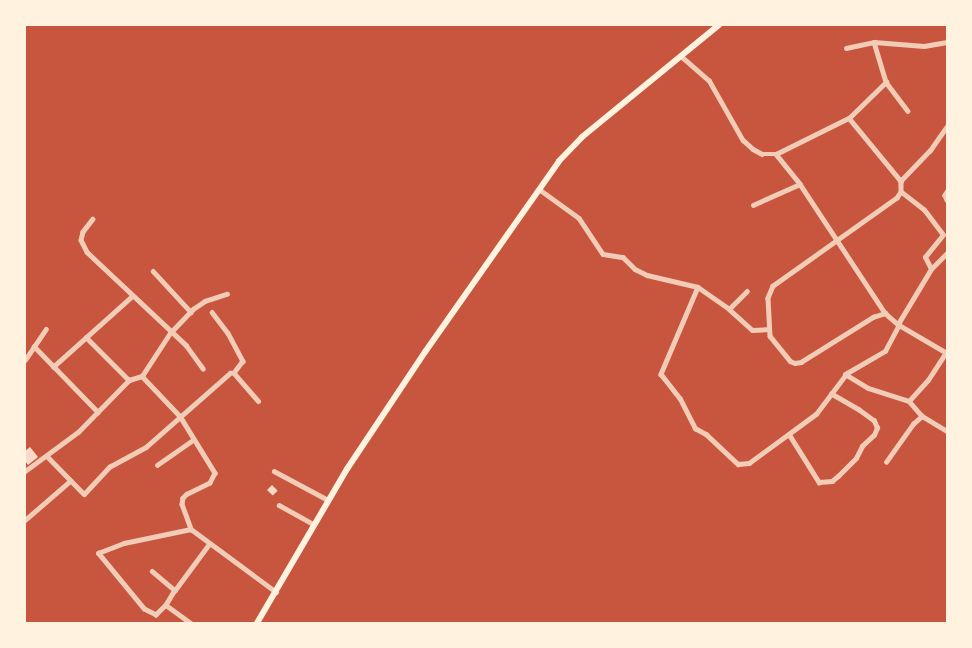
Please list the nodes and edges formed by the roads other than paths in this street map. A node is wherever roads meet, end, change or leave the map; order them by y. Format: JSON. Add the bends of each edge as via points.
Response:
{"nodes":[{"id":1,"x":719,"y":25,"type":"edge"},
{"id":2,"x":874,"y":42,"type":"junction"},
{"id":3,"x":947,"y":42,"type":"edge"},
{"id":4,"x":846,"y":48,"type":"dead end"},
{"id":5,"x":681,"y":56,"type":"junction"},
{"id":6,"x":886,"y":82,"type":"junction"},
{"id":7,"x":908,"y":111,"type":"dead end"},
{"id":8,"x":849,"y":118,"type":"junction"},
{"id":9,"x":947,"y":127,"type":"edge"},
{"id":10,"x":776,"y":154,"type":"junction"},
{"id":11,"x":901,"y":181,"type":"junction"},
{"id":12,"x":800,"y":184,"type":"junction"},
{"id":13,"x":539,"y":189,"type":"junction"},
{"id":14,"x":901,"y":192,"type":"junction"},
{"id":15,"x":947,"y":192,"type":"edge"},
{"id":16,"x":947,"y":200,"type":"edge"},
{"id":17,"x":753,"y":205,"type":"dead end"},
{"id":18,"x":93,"y":219,"type":"dead end"},
{"id":19,"x":837,"y":240,"type":"junction"},
{"id":20,"x":947,"y":253,"type":"edge"},
{"id":21,"x":931,"y":269,"type":"junction"},
{"id":22,"x":152,"y":271,"type":"dead end"},
{"id":23,"x":698,"y":287,"type":"junction"},
{"id":24,"x":747,"y":290,"type":"dead end"},
{"id":25,"x":227,"y":294,"type":"dead end"},
{"id":26,"x":132,"y":296,"type":"junction"},
{"id":27,"x":729,"y":309,"type":"junction"},
{"id":28,"x":192,"y":312,"type":"junction"},
{"id":29,"x":212,"y":312,"type":"dead end"},
{"id":30,"x":885,"y":313,"type":"junction"},
{"id":31,"x":898,"y":325,"type":"junction"},
{"id":32,"x":46,"y":329,"type":"dead end"},
{"id":33,"x":769,"y":330,"type":"junction"},
{"id":34,"x":170,"y":333,"type":"junction"},
{"id":35,"x":86,"y":337,"type":"junction"},
{"id":36,"x":34,"y":346,"type":"junction"},
{"id":37,"x":946,"y":352,"type":"edge"},
{"id":38,"x":25,"y":360,"type":"edge"},
{"id":39,"x":53,"y":367,"type":"junction"},
{"id":40,"x":203,"y":368,"type":"dead end"},
{"id":41,"x":234,"y":373,"type":"junction"},
{"id":42,"x":845,"y":374,"type":"junction"},
{"id":43,"x":142,"y":376,"type":"junction"},
{"id":44,"x":129,"y":380,"type":"junction"},
{"id":45,"x":831,"y":394,"type":"junction"},
{"id":46,"x":258,"y":401,"type":"dead end"},
{"id":47,"x":909,"y":401,"type":"junction"},
{"id":48,"x":98,"y":412,"type":"junction"},
{"id":49,"x":180,"y":416,"type":"junction"},
{"id":50,"x":922,"y":416,"type":"junction"},
{"id":51,"x":947,"y":430,"type":"edge"},
{"id":52,"x":789,"y":434,"type":"junction"},
{"id":53,"x":193,"y":440,"type":"junction"},
{"id":54,"x":47,"y":456,"type":"junction"},
{"id":55,"x":886,"y":462,"type":"dead end"},
{"id":56,"x":157,"y":465,"type":"dead end"},
{"id":57,"x":25,"y":471,"type":"edge"},
{"id":58,"x":274,"y":471,"type":"dead end"},
{"id":59,"x":70,"y":481,"type":"junction"},
{"id":60,"x":328,"y":500,"type":"junction"},
{"id":61,"x":279,"y":505,"type":"dead end"},
{"id":62,"x":25,"y":520,"type":"edge"},
{"id":63,"x":313,"y":524,"type":"junction"},
{"id":64,"x":190,"y":529,"type":"junction"},
{"id":65,"x":209,"y":544,"type":"junction"},
{"id":66,"x":152,"y":571,"type":"dead end"},
{"id":67,"x":175,"y":590,"type":"junction"},
{"id":68,"x":276,"y":592,"type":"junction"},
{"id":69,"x":166,"y":605,"type":"junction"},
{"id":70,"x":191,"y":623,"type":"edge"},
{"id":71,"x":258,"y":623,"type":"edge"}],
"edges":[{"from":1,"to":5,"type":"main road"},
{"from":2,"to":3,"type":"street","via":[[924,46]]},
{"from":2,"to":4,"type":"street"},
{"from":2,"to":6,"type":"street"},
{"from":5,"to":10,"type":"street","via":[[709,80],[743,140],[762,154]]},
{"from":5,"to":13,"type":"main road","via":[[582,137]]},
{"from":6,"to":7,"type":"street"},
{"from":6,"to":8,"type":"street"},
{"from":8,"to":10,"type":"street"},
{"from":8,"to":11,"type":"street"},
{"from":9,"to":11,"type":"street","via":[[930,151]]},
{"from":10,"to":12,"type":"street"},
{"from":11,"to":14,"type":"street"},
{"from":12,"to":17,"type":"street"},
{"from":12,"to":19,"type":"street"},
{"from":13,"to":23,"type":"street","via":[[578,218],[605,255],[623,257],[647,275]]},
{"from":13,"to":60,"type":"main road","via":[[425,352]]},
{"from":14,"to":19,"type":"street","via":[[892,202]]},
{"from":14,"to":21,"type":"street","via":[[924,210],[943,235],[925,257]]},
{"from":15,"to":16,"type":"street"},
{"from":18,"to":26,"type":"street","via":[[83,232],[82,240],[87,252]]},
{"from":19,"to":30,"type":"street"},
{"from":19,"to":33,"type":"street","via":[[771,289],[768,298]]},
{"from":20,"to":21,"type":"street"},
{"from":21,"to":31,"type":"street"},
{"from":22,"to":28,"type":"street"},
{"from":23,"to":27,"type":"street"},
{"from":23,"to":52,"type":"street","via":[[662,378],[680,398],[695,428],[738,464],[749,463]]},
{"from":24,"to":27,"type":"street"},
{"from":25,"to":28,"type":"street","via":[[205,301]]},
{"from":26,"to":34,"type":"street"},
{"from":26,"to":35,"type":"street"},
{"from":27,"to":33,"type":"street","via":[[754,331]]},
{"from":28,"to":34,"type":"street"},
{"from":29,"to":41,"type":"street","via":[[243,361]]},
{"from":30,"to":31,"type":"street"},
{"from":30,"to":33,"type":"street","via":[[795,363],[773,341]]},
{"from":31,"to":37,"type":"street"},
{"from":31,"to":42,"type":"street","via":[[885,351]]},
{"from":32,"to":36,"type":"street"},
{"from":34,"to":40,"type":"street","via":[[186,345]]},
{"from":34,"to":43,"type":"street"},
{"from":35,"to":39,"type":"street"},
{"from":35,"to":44,"type":"street"},
{"from":36,"to":38,"type":"street"},
{"from":36,"to":39,"type":"street"},
{"from":37,"to":47,"type":"street","via":[[928,380]]},
{"from":39,"to":48,"type":"street"},
{"from":41,"to":46,"type":"street"},
{"from":41,"to":49,"type":"street"},
{"from":42,"to":45,"type":"street"},
{"from":42,"to":47,"type":"street","via":[[868,388]]},
{"from":43,"to":44,"type":"street"},
{"from":43,"to":49,"type":"street"},
{"from":44,"to":48,"type":"street"},
{"from":45,"to":52,"type":"street","via":[[816,414]]},
{"from":45,"to":52,"type":"street","via":[[874,421],[877,428],[838,476],[832,481],[819,482]]},
{"from":47,"to":50,"type":"street"},
{"from":48,"to":54,"type":"street"},
{"from":49,"to":53,"type":"street"},
{"from":49,"to":59,"type":"street","via":[[142,450],[109,467],[84,494]]},
{"from":50,"to":51,"type":"street"},
{"from":50,"to":55,"type":"street"},
{"from":53,"to":56,"type":"street"},
{"from":53,"to":64,"type":"street","via":[[215,473],[210,483],[183,498]]},
{"from":54,"to":57,"type":"street"},
{"from":54,"to":59,"type":"street"},
{"from":58,"to":60,"type":"street"},
{"from":59,"to":62,"type":"street"},
{"from":60,"to":63,"type":"main road"},
{"from":61,"to":63,"type":"street"},
{"from":63,"to":68,"type":"main road"},
{"from":64,"to":65,"type":"street"},
{"from":64,"to":69,"type":"street","via":[[124,543],[98,554],[144,609],[156,615]]},
{"from":65,"to":67,"type":"street"},
{"from":65,"to":68,"type":"street"},
{"from":66,"to":67,"type":"street"},
{"from":67,"to":69,"type":"street"},
{"from":68,"to":71,"type":"main road"},
{"from":69,"to":70,"type":"street"}]}
